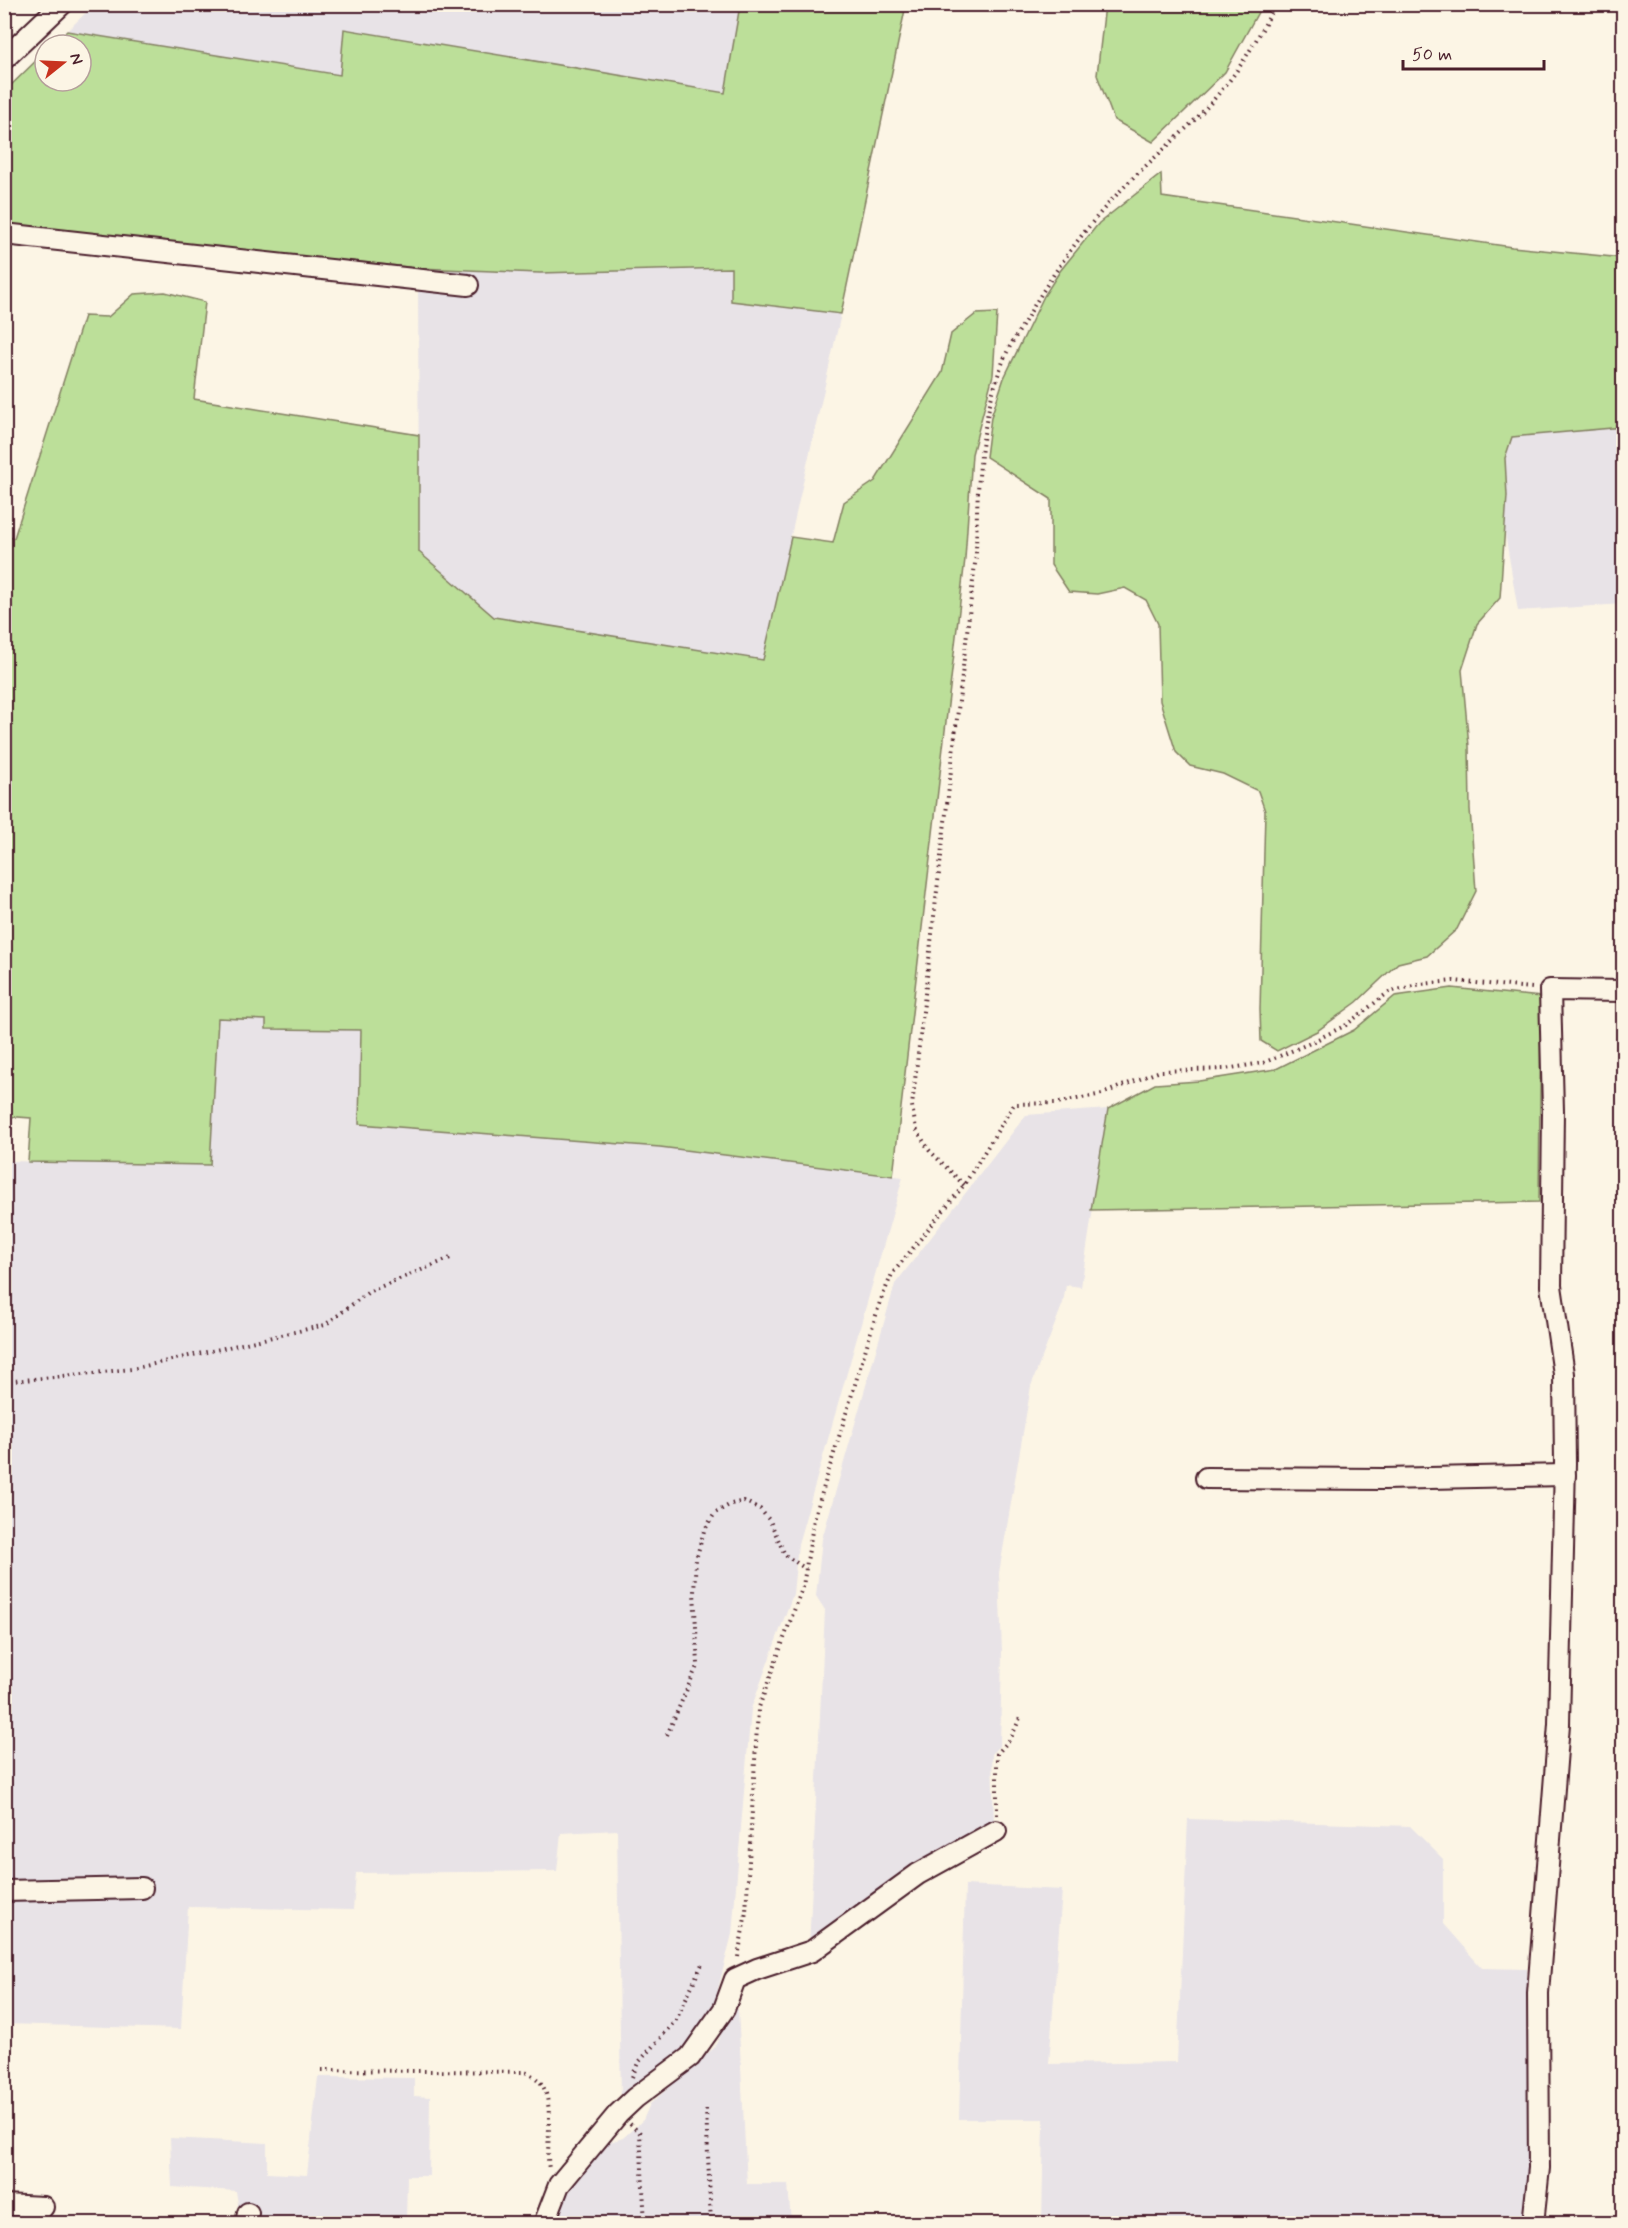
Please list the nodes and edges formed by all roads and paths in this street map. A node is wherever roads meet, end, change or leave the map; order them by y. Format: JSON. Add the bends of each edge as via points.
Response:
{"nodes":[{"id":1,"x":62,"y":4,"type":"edge"},
{"id":2,"x":1276,"y":4,"type":"edge"},
{"id":3,"x":4,"y":59,"type":"edge"},
{"id":4,"x":4,"y":234,"type":"edge"},
{"id":5,"x":468,"y":285,"type":"dead end"},
{"id":6,"x":1550,"y":990,"type":"junction"},
{"id":7,"x":1623,"y":991,"type":"edge"},
{"id":8,"x":964,"y":1185,"type":"junction"},
{"id":9,"x":453,"y":1257,"type":"dead end"},
{"id":10,"x":4,"y":1382,"type":"edge"},
{"id":11,"x":1564,"y":1475,"type":"junction"},
{"id":12,"x":1206,"y":1478,"type":"dead end"},
{"id":13,"x":806,"y":1569,"type":"junction"},
{"id":14,"x":1020,"y":1718,"type":"dead end"},
{"id":15,"x":667,"y":1735,"type":"dead end"},
{"id":16,"x":996,"y":1831,"type":"joint"},
{"id":17,"x":142,"y":1888,"type":"dead end"},
{"id":18,"x":4,"y":1891,"type":"edge"},
{"id":19,"x":702,"y":1964,"type":"dead end"},
{"id":20,"x":735,"y":1978,"type":"junction"},
{"id":21,"x":322,"y":2070,"type":"dead end"},
{"id":22,"x":635,"y":2098,"type":"junction"},
{"id":23,"x":706,"y":2109,"type":"dead end"},
{"id":24,"x":618,"y":2114,"type":"junction"},
{"id":25,"x":559,"y":2185,"type":"junction"},
{"id":26,"x":4,"y":2205,"type":"edge"},
{"id":27,"x":43,"y":2207,"type":"dead end"},
{"id":28,"x":544,"y":2223,"type":"edge"},
{"id":29,"x":645,"y":2223,"type":"edge"},
{"id":30,"x":711,"y":2223,"type":"edge"},
{"id":31,"x":1533,"y":2223,"type":"edge"}],
"edges":[{"from":1,"to":3,"type":"street"},
{"from":2,"to":8,"type":"path","via":[[1220,92],[1091,224],[1045,286],[1004,357],[987,413],[978,474],[975,567],[912,1106],[916,1129],[929,1150]]},
{"from":4,"to":5,"type":"street"},
{"from":6,"to":7,"type":"street"},
{"from":6,"to":8,"type":"path","via":[[1454,981],[1421,984],[1389,992],[1346,1025],[1263,1063],[1225,1069],[1160,1071],[1102,1094],[1014,1104]]},
{"from":6,"to":11,"type":"street","via":[[1551,1286],[1564,1374]]},
{"from":8,"to":13,"type":"path","via":[[892,1274],[814,1520]]},
{"from":9,"to":10,"type":"path","via":[[370,1291],[325,1325],[132,1369]]},
{"from":11,"to":12,"type":"street"},
{"from":11,"to":31,"type":"street","via":[[1559,1724],[1538,1993],[1539,2168]]},
{"from":13,"to":15,"type":"path","via":[[784,1555],[770,1521],[760,1509],[744,1501],[715,1513],[704,1531],[696,1559],[698,1664]]},
{"from":13,"to":20,"type":"path","via":[[758,1710],[746,1912]]},
{"from":14,"to":16,"type":"path","via":[[1011,1738],[997,1754]]},
{"from":16,"to":20,"type":"street","via":[[918,1874],[812,1951]]},
{"from":17,"to":18,"type":"street"},
{"from":19,"to":22,"type":"path","via":[[676,2020],[638,2063],[631,2078]]},
{"from":20,"to":22,"type":"street","via":[[724,2009],[690,2057]]},
{"from":21,"to":25,"type":"path","via":[[525,2072],[539,2080],[545,2090],[548,2167]]},
{"from":22,"to":24,"type":"street"},
{"from":23,"to":30,"type":"path"},
{"from":24,"to":25,"type":"street"},
{"from":24,"to":29,"type":"path","via":[[640,2133]]},
{"from":25,"to":28,"type":"street"},
{"from":26,"to":27,"type":"street"}]}
